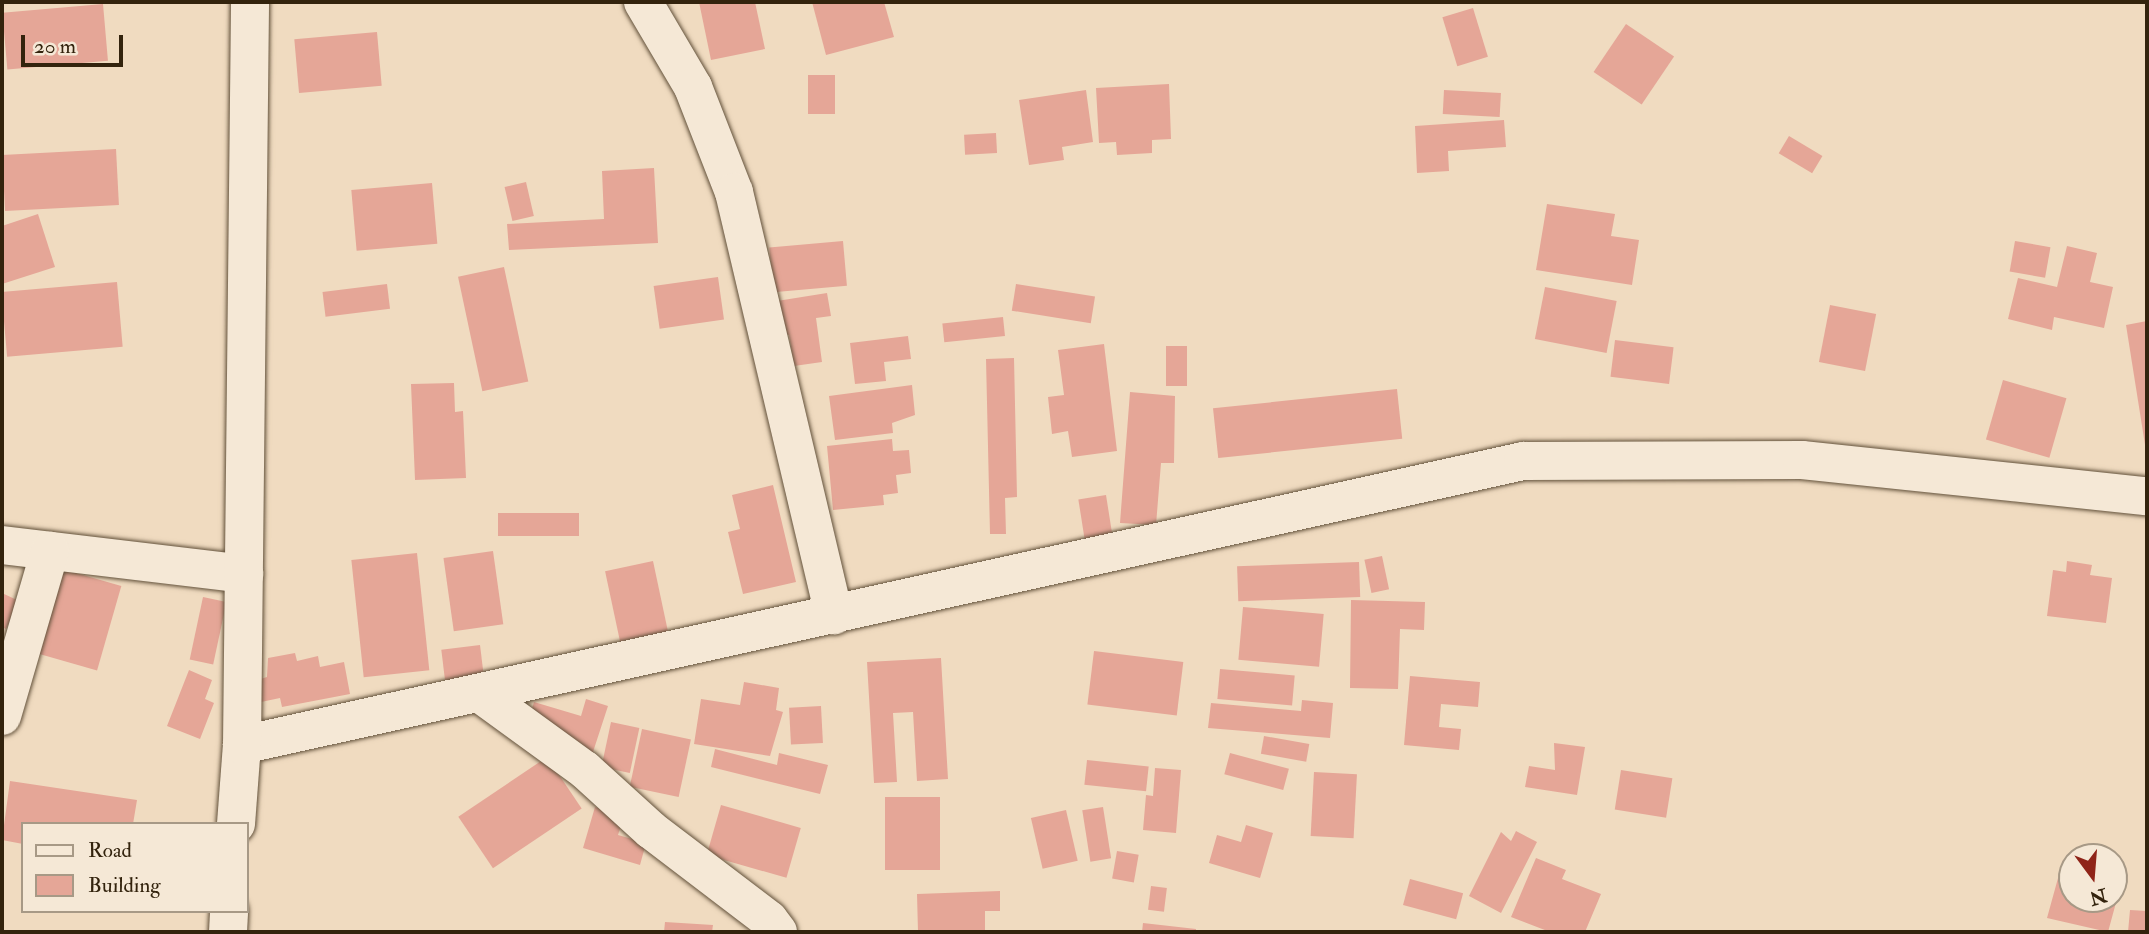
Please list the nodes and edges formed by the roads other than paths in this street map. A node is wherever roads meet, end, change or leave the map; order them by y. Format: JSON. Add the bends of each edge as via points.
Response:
{"nodes":[{"id":1,"x":250,"y":2,"type":"edge"},
{"id":2,"x":643,"y":2,"type":"edge"},
{"id":3,"x":2147,"y":496,"type":"edge"},
{"id":4,"x":2,"y":545,"type":"edge"},
{"id":5,"x":50,"y":551,"type":"junction"},
{"id":6,"x":244,"y":574,"type":"junction"},
{"id":7,"x":834,"y":615,"type":"junction"},
{"id":8,"x":479,"y":693,"type":"junction"},
{"id":9,"x":2,"y":716,"type":"edge"},
{"id":10,"x":242,"y":745,"type":"junction"},
{"id":11,"x":236,"y":822,"type":"edge"},
{"id":12,"x":229,"y":913,"type":"edge"},
{"id":13,"x":228,"y":932,"type":"edge"},
{"id":14,"x":778,"y":932,"type":"edge"}],
"edges":[{"from":1,"to":6,"type":"street"},
{"from":2,"to":7,"type":"street","via":[[693,87],[734,192]]},
{"from":3,"to":7,"type":"street","via":[[1802,460],[1523,461]]},
{"from":4,"to":5,"type":"street"},
{"from":5,"to":6,"type":"street"},
{"from":5,"to":9,"type":"street"},
{"from":6,"to":10,"type":"street"},
{"from":7,"to":8,"type":"street"},
{"from":8,"to":10,"type":"street"},
{"from":8,"to":14,"type":"street","via":[[585,770],[651,830],[769,920]]},
{"from":10,"to":11,"type":"street"},
{"from":12,"to":13,"type":"street"}]}
